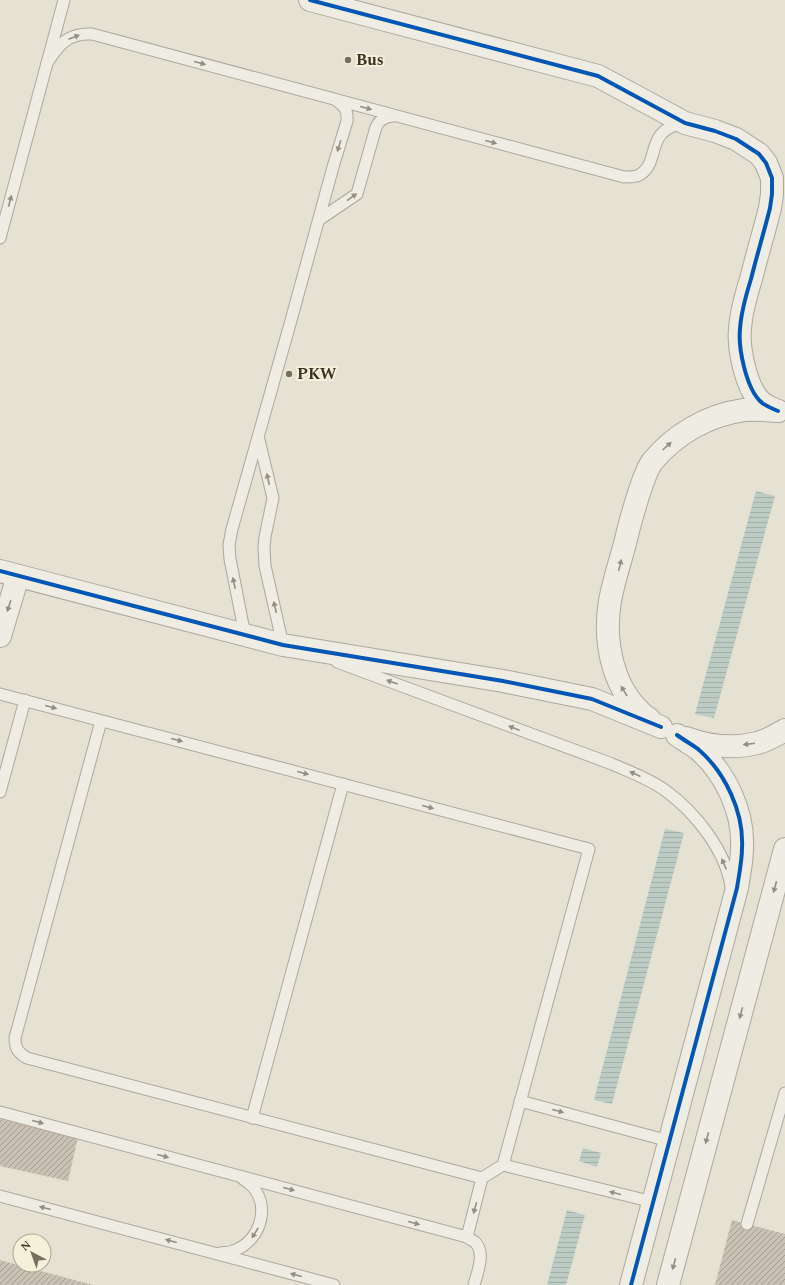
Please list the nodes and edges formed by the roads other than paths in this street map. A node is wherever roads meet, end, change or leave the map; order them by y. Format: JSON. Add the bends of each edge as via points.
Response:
{"nodes":[{"id":1,"x":64,"y":0,"type":"edge"},
{"id":2,"x":310,"y":0,"type":"edge"},
{"id":3,"x":47,"y":63,"type":"junction"},
{"id":4,"x":335,"y":100,"type":"junction"},
{"id":5,"x":394,"y":116,"type":"junction"},
{"id":6,"x":685,"y":123,"type":"junction"},
{"id":7,"x":320,"y":219,"type":"junction"},
{"id":8,"x":0,"y":238,"type":"edge"},
{"id":9,"x":782,"y":412,"type":"edge"},
{"id":10,"x":258,"y":438,"type":"junction"},
{"id":11,"x":9,"y":573,"type":"edge"},
{"id":12,"x":245,"y":635,"type":"junction"},
{"id":13,"x":0,"y":636,"type":"edge"},
{"id":14,"x":289,"y":646,"type":"junction"},
{"id":15,"x":0,"y":694,"type":"edge"},
{"id":16,"x":25,"y":700,"type":"junction"},
{"id":17,"x":101,"y":721,"type":"junction"},
{"id":18,"x":785,"y":730,"type":"edge"},
{"id":19,"x":669,"y":731,"type":"junction"},
{"id":20,"x":343,"y":784,"type":"junction"},
{"id":21,"x":0,"y":792,"type":"edge"},
{"id":22,"x":785,"y":849,"type":"edge"},
{"id":23,"x":729,"y":916,"type":"junction"},
{"id":24,"x":785,"y":1093,"type":"edge"},
{"id":25,"x":520,"y":1101,"type":"junction"},
{"id":26,"x":0,"y":1112,"type":"edge"},
{"id":27,"x":252,"y":1118,"type":"junction"},
{"id":28,"x":669,"y":1141,"type":"junction"},
{"id":29,"x":503,"y":1164,"type":"junction"},
{"id":30,"x":239,"y":1176,"type":"junction"},
{"id":31,"x":482,"y":1178,"type":"junction"},
{"id":32,"x":0,"y":1196,"type":"edge"},
{"id":33,"x":653,"y":1202,"type":"junction"},
{"id":34,"x":747,"y":1224,"type":"dead end"},
{"id":35,"x":467,"y":1237,"type":"junction"},
{"id":36,"x":215,"y":1253,"type":"junction"},
{"id":37,"x":334,"y":1285,"type":"edge"},
{"id":38,"x":474,"y":1285,"type":"edge"},
{"id":39,"x":631,"y":1285,"type":"edge"},
{"id":40,"x":668,"y":1285,"type":"edge"}],
"edges":[{"from":1,"to":3,"type":"lane"},
{"from":2,"to":6,"type":"street","via":[[598,76]]},
{"from":3,"to":4,"type":"lane","one_way":true,"via":[[62,43],[72,37],[92,34]]},
{"from":8,"to":3,"type":"lane","one_way":true},
{"from":4,"to":5,"type":"lane","one_way":true},
{"from":4,"to":7,"type":"lane","one_way":true,"via":[[344,106],[347,121]]},
{"from":5,"to":6,"type":"lane","one_way":true,"via":[[624,177],[636,176],[645,170],[661,134],[667,128]]},
{"from":7,"to":5,"type":"lane","one_way":true,"via":[[357,194],[378,121]]},
{"from":6,"to":9,"type":"street","via":[[736,139],[759,154],[772,178],[770,208],[739,331],[751,389],[766,406]]},
{"from":7,"to":10,"type":"lane"},
{"from":19,"to":9,"type":"street","one_way":true,"via":[[644,716],[632,703],[613,666],[609,643],[610,601],[637,497],[650,464],[690,429],[711,419],[744,410]]},
{"from":12,"to":10,"type":"lane","one_way":true,"via":[[229,545],[236,511]]},
{"from":14,"to":10,"type":"lane","one_way":true,"via":[[265,566],[265,536],[273,498]]},
{"from":11,"to":12,"type":"street"},
{"from":11,"to":13,"type":"street","one_way":true},
{"from":12,"to":14,"type":"street"},
{"from":14,"to":19,"type":"street","via":[[503,681],[592,699]]},
{"from":23,"to":14,"type":"lane","one_way":true,"via":[[732,893],[720,855],[704,828],[666,790],[612,764]]},
{"from":15,"to":16,"type":"lane"},
{"from":16,"to":17,"type":"lane","one_way":true},
{"from":16,"to":21,"type":"lane"},
{"from":17,"to":20,"type":"lane","one_way":true},
{"from":17,"to":27,"type":"lane","via":[[16,1038],[17,1049],[27,1058]]},
{"from":18,"to":19,"type":"street","one_way":true,"via":[[757,743],[724,746],[694,741]]},
{"from":19,"to":23,"type":"street","via":[[698,749],[710,761],[730,791],[737,809],[742,830],[742,848],[737,888]]},
{"from":20,"to":25,"type":"lane","one_way":true,"via":[[589,849]]},
{"from":20,"to":27,"type":"lane"},
{"from":22,"to":40,"type":"street","one_way":true},
{"from":23,"to":28,"type":"street"},
{"from":24,"to":34,"type":"lane"},
{"from":25,"to":28,"type":"lane","one_way":true},
{"from":25,"to":29,"type":"lane"},
{"from":26,"to":30,"type":"lane","one_way":true},
{"from":27,"to":31,"type":"lane"},
{"from":28,"to":33,"type":"street"},
{"from":29,"to":31,"type":"lane"},
{"from":33,"to":29,"type":"lane","one_way":true},
{"from":30,"to":35,"type":"lane","one_way":true},
{"from":30,"to":36,"type":"lane","one_way":true,"via":[[253,1187],[261,1202],[262,1216],[257,1232],[247,1243],[232,1252]]},
{"from":31,"to":35,"type":"lane","one_way":true},
{"from":36,"to":32,"type":"lane","one_way":true},
{"from":33,"to":39,"type":"street"},
{"from":35,"to":38,"type":"lane","via":[[476,1243],[480,1252]]},
{"from":37,"to":36,"type":"lane","one_way":true}]}
